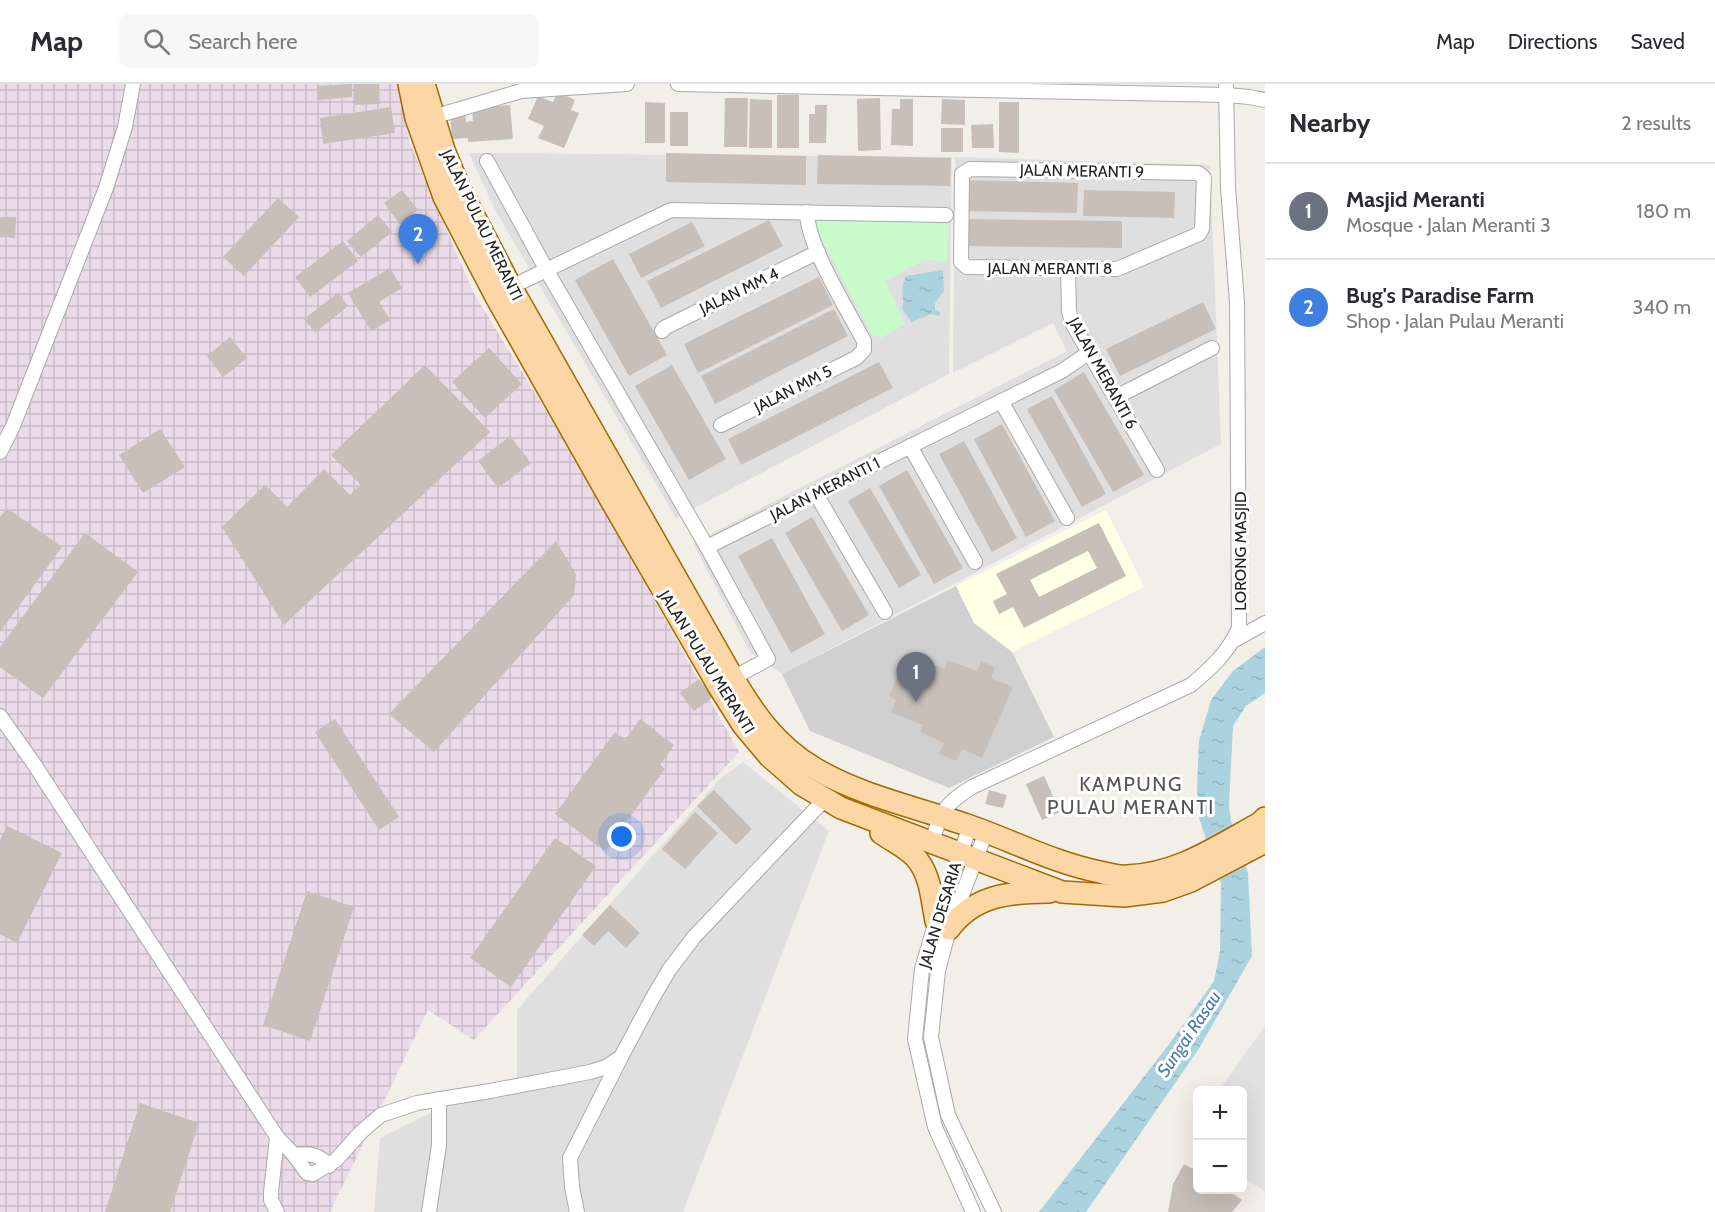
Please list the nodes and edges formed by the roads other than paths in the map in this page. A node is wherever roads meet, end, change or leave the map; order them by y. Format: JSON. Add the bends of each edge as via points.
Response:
{"nodes":[{"id":1,"x":133,"y":84,"type":"edge"},
{"id":2,"x":409,"y":84,"type":"edge"},
{"id":3,"x":424,"y":84,"type":"edge"},
{"id":4,"x":627,"y":84,"type":"edge"},
{"id":5,"x":678,"y":84,"type":"edge"},
{"id":6,"x":786,"y":85,"type":"edge"},
{"id":7,"x":1227,"y":89,"type":"edge"},
{"id":8,"x":1265,"y":100,"type":"edge"},
{"id":9,"x":433,"y":117,"type":"junction"},
{"id":10,"x":487,"y":161,"type":"dead end"},
{"id":11,"x":807,"y":212,"type":"junction"},
{"id":12,"x":946,"y":215,"type":"dead end"},
{"id":13,"x":962,"y":218,"type":"joint"},
{"id":14,"x":1203,"y":219,"type":"joint"},
{"id":15,"x":818,"y":252,"type":"junction"},
{"id":16,"x":1068,"y":270,"type":"junction"},
{"id":17,"x":547,"y":271,"type":"junction"},
{"id":18,"x":511,"y":287,"type":"junction"},
{"id":19,"x":662,"y":331,"type":"dead end"},
{"id":20,"x":1212,"y":348,"type":"dead end"},
{"id":21,"x":1090,"y":352,"type":"junction"},
{"id":22,"x":1116,"y":397,"type":"junction"},
{"id":23,"x":1001,"y":401,"type":"junction"},
{"id":24,"x":721,"y":425,"type":"dead end"},
{"id":25,"x":910,"y":446,"type":"junction"},
{"id":26,"x":0,"y":452,"type":"edge"},
{"id":27,"x":1157,"y":470,"type":"dead end"},
{"id":28,"x":816,"y":494,"type":"junction"},
{"id":29,"x":1068,"y":518,"type":"dead end"},
{"id":30,"x":707,"y":547,"type":"junction"},
{"id":31,"x":975,"y":562,"type":"dead end"},
{"id":32,"x":885,"y":612,"type":"dead end"},
{"id":33,"x":1265,"y":623,"type":"edge"},
{"id":34,"x":1233,"y":641,"type":"junction"},
{"id":35,"x":732,"y":678,"type":"junction"},
{"id":36,"x":0,"y":716,"type":"edge"},
{"id":37,"x":833,"y":803,"type":"junction"},
{"id":38,"x":941,"y":815,"type":"junction"},
{"id":39,"x":1263,"y":828,"type":"edge"},
{"id":40,"x":978,"y":829,"type":"junction"},
{"id":41,"x":931,"y":843,"type":"junction"},
{"id":42,"x":967,"y":856,"type":"junction"},
{"id":43,"x":1187,"y":872,"type":"junction"},
{"id":44,"x":1062,"y":892,"type":"junction"},
{"id":45,"x":943,"y":925,"type":"junction"},
{"id":46,"x":621,"y":1058,"type":"junction"},
{"id":47,"x":439,"y":1099,"type":"junction"},
{"id":48,"x":277,"y":1137,"type":"junction"},
{"id":49,"x":277,"y":1212,"type":"edge"},
{"id":50,"x":429,"y":1212,"type":"edge"},
{"id":51,"x":577,"y":1212,"type":"edge"},
{"id":52,"x":973,"y":1212,"type":"edge"},
{"id":53,"x":994,"y":1212,"type":"edge"}],
"edges":[{"from":1,"to":26,"type":"street","via":[[125,127],[106,188]]},
{"from":2,"to":37,"type":"main road","name":"JALAN PULAU MERANTI","via":[[416,118],[448,204],[495,295],[707,667],[743,725],[769,756],[802,785]]},
{"from":3,"to":9,"type":"main road","name":"JALAN PULAU MERANTI"},
{"from":4,"to":9,"type":"street","via":[[521,91]]},
{"from":5,"to":6,"type":"street"},
{"from":6,"to":7,"type":"street"},
{"from":7,"to":8,"type":"street"},
{"from":7,"to":34,"type":"street","name":"LORONG MASJID","via":[[1239,441],[1240,614]]},
{"from":9,"to":18,"type":"main road","name":"JALAN PULAU MERANTI","via":[[460,189]]},
{"from":10,"to":17,"type":"street"},
{"from":11,"to":12,"type":"street"},
{"from":11,"to":15,"type":"street"},
{"from":11,"to":17,"type":"street","via":[[671,210]]},
{"from":13,"to":14,"type":"street","name":"JALAN MERANTI 9","via":[[962,174],[970,169],[1198,173],[1204,178]]},
{"from":13,"to":16,"type":"street","name":"JALAN MERANTI 8","via":[[961,262],[967,267]]},
{"from":14,"to":16,"type":"street","name":"JALAN MERANTI 8","via":[[1199,234],[1117,269]]},
{"from":15,"to":19,"type":"street","name":"JALAN MM 4"},
{"from":15,"to":24,"type":"street","name":"JALAN MM 5","via":[[864,341],[864,350],[856,358]]},
{"from":16,"to":21,"type":"street","name":"JALAN MERANTI 6","via":[[1069,311]]},
{"from":17,"to":18,"type":"street"},
{"from":17,"to":30,"type":"street"},
{"from":18,"to":35,"type":"main road","name":"JALAN PULAU MERANTI"},
{"from":20,"to":22,"type":"street"},
{"from":21,"to":22,"type":"street","name":"JALAN MERANTI 6"},
{"from":21,"to":23,"type":"street","name":"JALAN MERANTI 1","via":[[1062,371]]},
{"from":22,"to":27,"type":"street","name":"JALAN MERANTI 6"},
{"from":23,"to":25,"type":"street","name":"JALAN MERANTI 1"},
{"from":23,"to":29,"type":"street"},
{"from":25,"to":28,"type":"street","name":"JALAN MERANTI 1"},
{"from":25,"to":31,"type":"street"},
{"from":28,"to":30,"type":"street","name":"JALAN MERANTI 1"},
{"from":28,"to":32,"type":"street"},
{"from":30,"to":35,"type":"street","via":[[768,659]]},
{"from":33,"to":34,"type":"street"},
{"from":34,"to":38,"type":"street","name":"LORONG MASJID","via":[[1220,660],[1191,685],[972,787],[946,805]]},
{"from":35,"to":38,"type":"main road","name":"JALAN PULAU MERANTI","via":[[755,716],[784,746],[814,768],[856,789]]},
{"from":36,"to":48,"type":"street"},
{"from":37,"to":41,"type":"main road","name":"JALAN PULAU MERANTI"},
{"from":37,"to":45,"type":"main road","via":[[919,861]]},
{"from":37,"to":46,"type":"street","via":[[694,937],[669,970]]},
{"from":38,"to":40,"type":"main road","name":"JALAN PULAU MERANTI"},
{"from":38,"to":41,"type":"street","name":"LORONG MASJID"},
{"from":39,"to":43,"type":"main road","name":"JALAN PULAU MERANTI"},
{"from":40,"to":42,"type":"street","name":"JALAN DESARIA"},
{"from":40,"to":43,"type":"main road","name":"JALAN PULAU MERANTI","via":[[1075,867],[1124,876]]},
{"from":41,"to":42,"type":"main road","name":"JALAN PULAU MERANTI"},
{"from":42,"to":44,"type":"main road","name":"JALAN PULAU MERANTI"},
{"from":42,"to":45,"type":"street","name":"JALAN DESARIA"},
{"from":43,"to":44,"type":"main road","name":"JALAN PULAU MERANTI","via":[[1163,891],[1124,896]]},
{"from":44,"to":45,"type":"main road","via":[[995,896]]},
{"from":45,"to":52,"type":"street","name":"JALAN DESARIA","via":[[922,969],[915,1039],[934,1127]]},
{"from":45,"to":53,"type":"street","name":"JALAN DESARIA","via":[[931,1037],[948,1115]]},
{"from":46,"to":47,"type":"street","via":[[590,1072]]},
{"from":46,"to":51,"type":"street","via":[[570,1158]]},
{"from":47,"to":48,"type":"street","via":[[381,1115],[329,1166],[315,1155],[294,1155]]},
{"from":47,"to":50,"type":"street","via":[[439,1145]]},
{"from":48,"to":49,"type":"street","via":[[271,1192]]}]}
